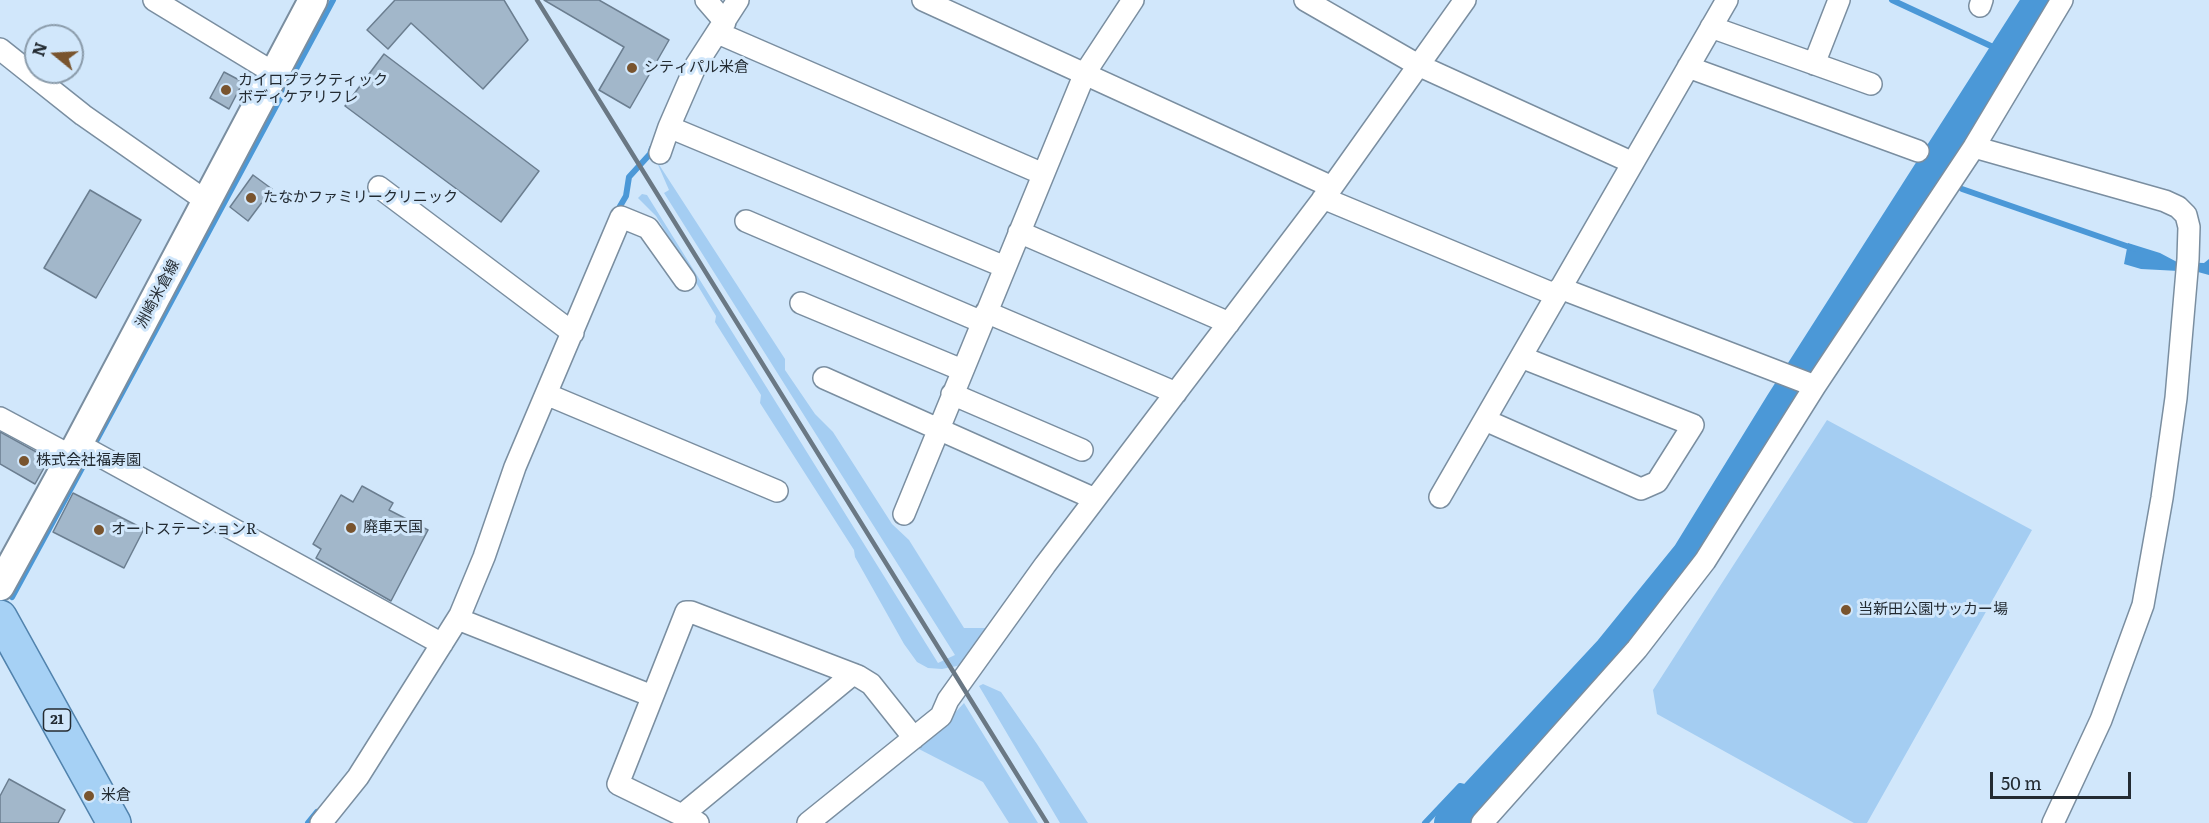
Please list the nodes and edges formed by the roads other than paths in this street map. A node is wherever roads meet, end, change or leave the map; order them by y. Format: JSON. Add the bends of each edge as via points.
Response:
{"nodes":[{"id":1,"x":154,"y":0,"type":"edge"},
{"id":2,"x":313,"y":0,"type":"edge"},
{"id":3,"x":706,"y":0,"type":"edge"},
{"id":4,"x":738,"y":0,"type":"edge"},
{"id":5,"x":923,"y":0,"type":"edge"},
{"id":6,"x":1305,"y":0,"type":"edge"},
{"id":7,"x":1465,"y":0,"type":"edge"},
{"id":8,"x":1727,"y":0,"type":"edge"},
{"id":9,"x":1839,"y":0,"type":"edge"},
{"id":10,"x":2062,"y":0,"type":"edge"},
{"id":11,"x":1124,"y":2,"type":"edge"},
{"id":12,"x":1711,"y":27,"type":"junction"},
{"id":13,"x":721,"y":28,"type":"junction"},
{"id":14,"x":0,"y":49,"type":"edge"},
{"id":15,"x":1814,"y":64,"type":"junction"},
{"id":16,"x":1418,"y":65,"type":"junction"},
{"id":17,"x":1688,"y":67,"type":"junction"},
{"id":18,"x":274,"y":73,"type":"junction"},
{"id":19,"x":1085,"y":73,"type":"junction"},
{"id":20,"x":1871,"y":84,"type":"dead end"},
{"id":21,"x":669,"y":127,"type":"junction"},
{"id":22,"x":1974,"y":147,"type":"junction"},
{"id":23,"x":1918,"y":151,"type":"dead end"},
{"id":24,"x":660,"y":153,"type":"dead end"},
{"id":25,"x":1633,"y":163,"type":"junction"},
{"id":26,"x":1043,"y":174,"type":"junction"},
{"id":27,"x":379,"y":188,"type":"dead end"},
{"id":28,"x":1327,"y":192,"type":"junction"},
{"id":29,"x":207,"y":201,"type":"junction"},
{"id":30,"x":746,"y":221,"type":"dead end"},
{"id":31,"x":1019,"y":232,"type":"junction"},
{"id":32,"x":1005,"y":267,"type":"junction"},
{"id":33,"x":685,"y":280,"type":"dead end"},
{"id":34,"x":1558,"y":291,"type":"junction"},
{"id":35,"x":801,"y":303,"type":"dead end"},
{"id":36,"x":984,"y":317,"type":"junction"},
{"id":37,"x":1229,"y":323,"type":"junction"},
{"id":38,"x":568,"y":329,"type":"junction"},
{"id":39,"x":1521,"y":357,"type":"junction"},
{"id":40,"x":962,"y":370,"type":"junction"},
{"id":41,"x":824,"y":378,"type":"dead end"},
{"id":42,"x":1811,"y":385,"type":"junction"},
{"id":43,"x":1176,"y":393,"type":"junction"},
{"id":44,"x":546,"y":394,"type":"junction"},
{"id":45,"x":952,"y":394,"type":"junction"},
{"id":46,"x":0,"y":418,"type":"edge"},
{"id":47,"x":1485,"y":420,"type":"junction"},
{"id":48,"x":938,"y":429,"type":"junction"},
{"id":49,"x":75,"y":450,"type":"junction"},
{"id":50,"x":1082,"y":450,"type":"dead end"},
{"id":51,"x":777,"y":491,"type":"dead end"},
{"id":52,"x":1440,"y":497,"type":"dead end"},
{"id":53,"x":1095,"y":500,"type":"junction"},
{"id":54,"x":904,"y":514,"type":"dead end"},
{"id":55,"x":0,"y":586,"type":"edge"},
{"id":56,"x":0,"y":617,"type":"edge"},
{"id":57,"x":458,"y":619,"type":"junction"},
{"id":58,"x":436,"y":641,"type":"junction"},
{"id":59,"x":853,"y":674,"type":"junction"},
{"id":60,"x":652,"y":696,"type":"junction"},
{"id":61,"x":914,"y":738,"type":"junction"},
{"id":62,"x":690,"y":819,"type":"edge"},
{"id":63,"x":114,"y":823,"type":"edge"},
{"id":64,"x":321,"y":823,"type":"edge"},
{"id":65,"x":808,"y":823,"type":"edge"},
{"id":66,"x":1482,"y":823,"type":"edge"},
{"id":67,"x":2053,"y":823,"type":"edge"}],
"edges":[{"from":1,"to":18,"type":"street"},
{"from":2,"to":18,"type":"main road","name":"洲崎米倉線"},
{"from":3,"to":13,"type":"street"},
{"from":4,"to":13,"type":"street"},
{"from":5,"to":19,"type":"street"},
{"from":6,"to":16,"type":"street"},
{"from":7,"to":16,"type":"street"},
{"from":8,"to":12,"type":"street"},
{"from":9,"to":15,"type":"street"},
{"from":10,"to":22,"type":"street"},
{"from":11,"to":19,"type":"street"},
{"from":12,"to":15,"type":"street"},
{"from":12,"to":17,"type":"street"},
{"from":13,"to":21,"type":"street","via":[[696,65]]},
{"from":13,"to":26,"type":"street"},
{"from":14,"to":29,"type":"street","via":[[83,115]]},
{"from":15,"to":20,"type":"street"},
{"from":16,"to":25,"type":"street"},
{"from":16,"to":28,"type":"street"},
{"from":17,"to":23,"type":"street"},
{"from":17,"to":25,"type":"street"},
{"from":18,"to":29,"type":"main road","name":"洲崎米倉線"},
{"from":19,"to":26,"type":"street"},
{"from":19,"to":28,"type":"street"},
{"from":21,"to":24,"type":"street"},
{"from":21,"to":32,"type":"street"},
{"from":22,"to":42,"type":"street"},
{"from":22,"to":67,"type":"street","via":[[2165,201],[2186,215],[2189,227],[2176,398],[2143,605],[2101,720]]},
{"from":25,"to":34,"type":"street"},
{"from":26,"to":31,"type":"street"},
{"from":27,"to":38,"type":"street"},
{"from":28,"to":34,"type":"street"},
{"from":28,"to":37,"type":"street"},
{"from":29,"to":49,"type":"main road","name":"洲崎米倉線"},
{"from":30,"to":36,"type":"street"},
{"from":31,"to":32,"type":"street"},
{"from":31,"to":37,"type":"street"},
{"from":32,"to":36,"type":"street"},
{"from":33,"to":38,"type":"street","via":[[648,228],[621,217]]},
{"from":34,"to":39,"type":"street"},
{"from":34,"to":42,"type":"street"},
{"from":35,"to":40,"type":"street"},
{"from":36,"to":40,"type":"street"},
{"from":36,"to":43,"type":"street"},
{"from":37,"to":43,"type":"street"},
{"from":38,"to":44,"type":"street"},
{"from":39,"to":47,"type":"street"},
{"from":39,"to":47,"type":"street","via":[[1693,425],[1657,482],[1641,489]]},
{"from":40,"to":45,"type":"street"},
{"from":41,"to":48,"type":"street"},
{"from":42,"to":66,"type":"street","via":[[1705,561],[1637,649]]},
{"from":43,"to":53,"type":"street"},
{"from":44,"to":51,"type":"street"},
{"from":44,"to":57,"type":"street"},
{"from":45,"to":48,"type":"street"},
{"from":45,"to":50,"type":"street"},
{"from":46,"to":49,"type":"street"},
{"from":47,"to":52,"type":"street"},
{"from":48,"to":53,"type":"street"},
{"from":48,"to":54,"type":"street"},
{"from":49,"to":55,"type":"main road","name":"洲崎米倉線"},
{"from":49,"to":58,"type":"street"},
{"from":53,"to":61,"type":"street","via":[[948,700],[941,716]]},
{"from":56,"to":63,"type":"main road","number":"21"},
{"from":57,"to":58,"type":"street"},
{"from":57,"to":60,"type":"street"},
{"from":58,"to":64,"type":"street","via":[[357,777]]},
{"from":59,"to":60,"type":"street","via":[[686,612]]},
{"from":59,"to":61,"type":"street","via":[[871,684]]},
{"from":59,"to":62,"type":"street"},
{"from":60,"to":62,"type":"street","via":[[618,784]]},
{"from":61,"to":65,"type":"street"}]}
